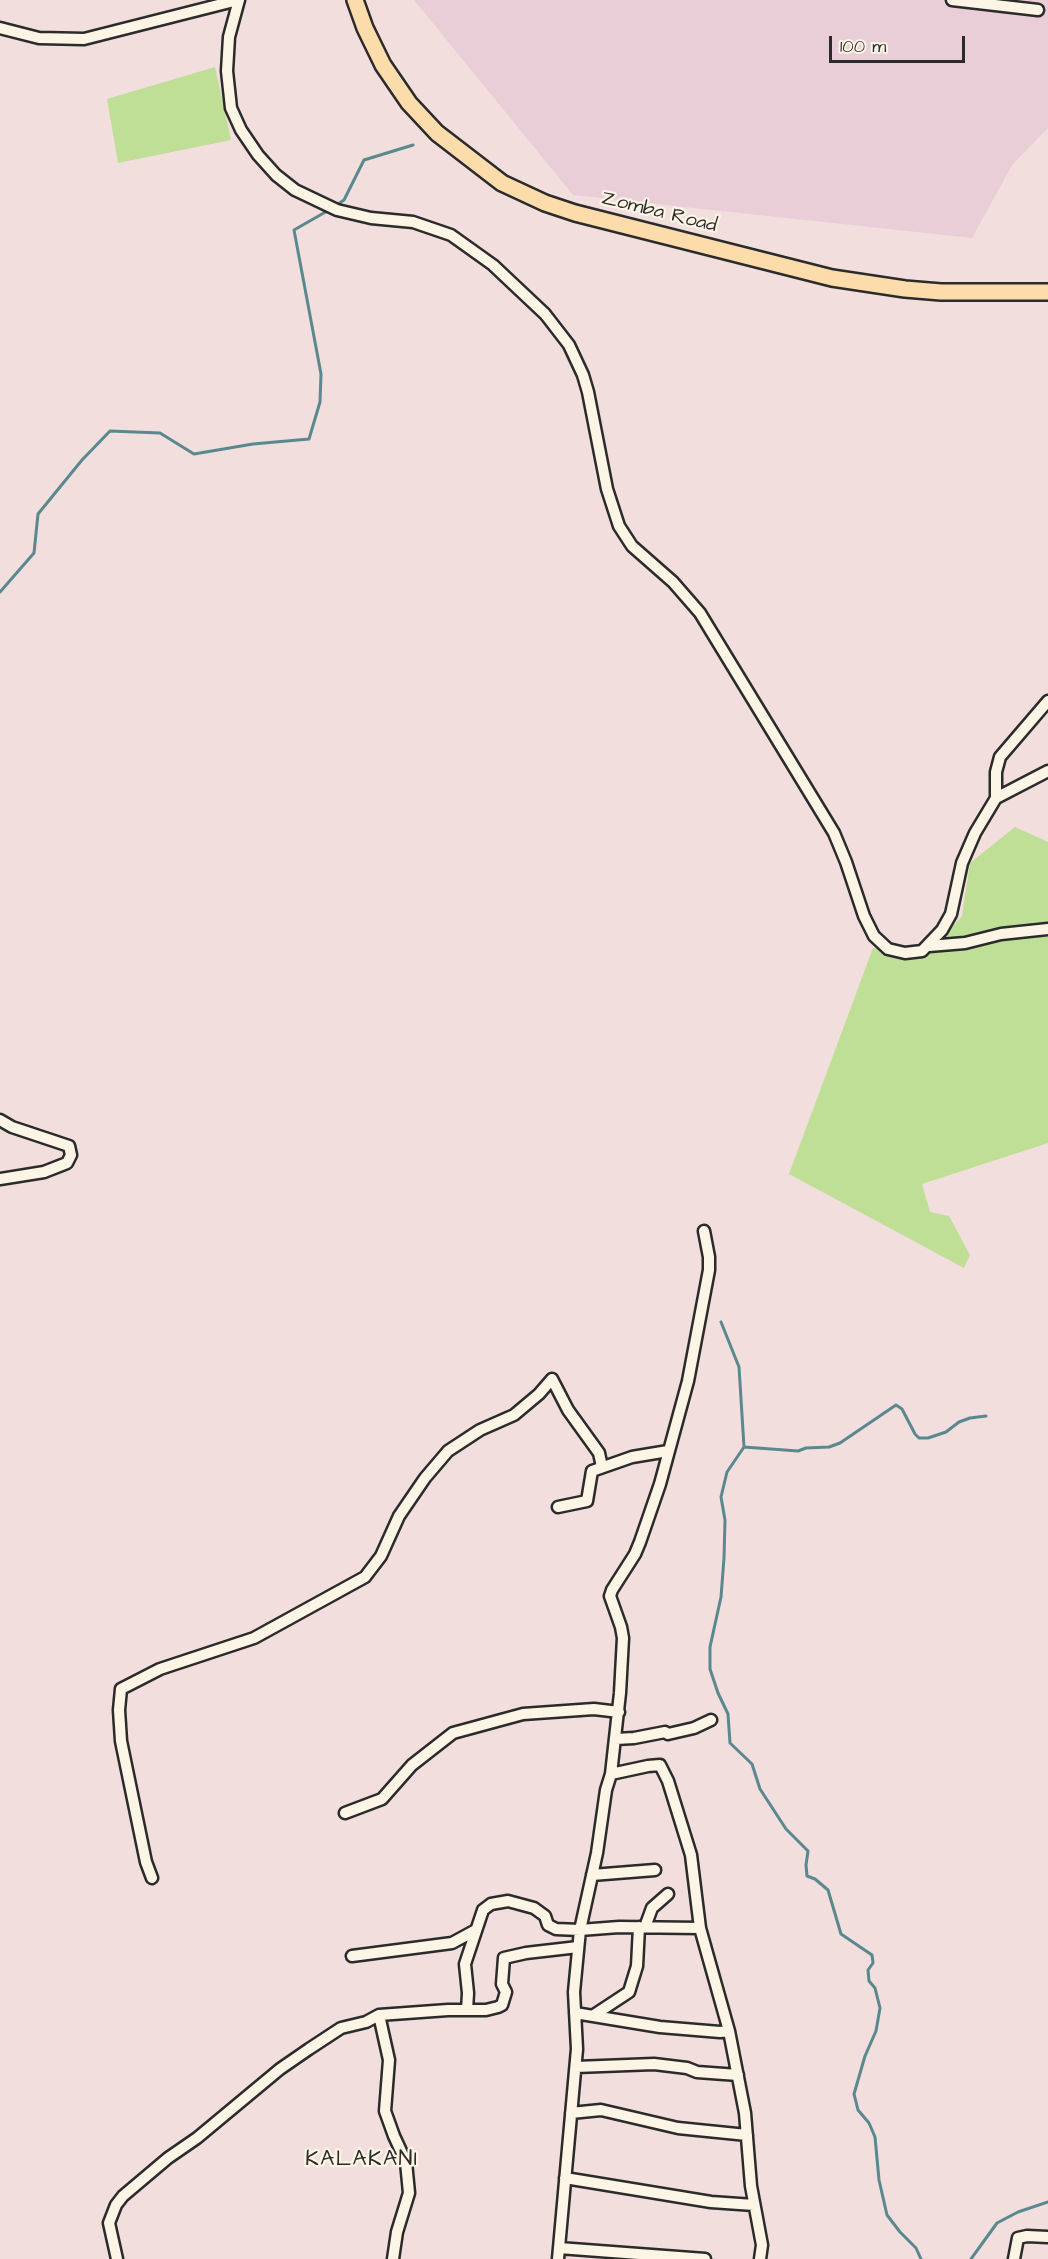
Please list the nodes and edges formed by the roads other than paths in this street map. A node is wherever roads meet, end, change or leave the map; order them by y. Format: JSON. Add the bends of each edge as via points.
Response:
{"nodes":[{"id":1,"x":239,"y":0,"type":"edge"},
{"id":2,"x":355,"y":0,"type":"edge"},
{"id":3,"x":952,"y":0,"type":"edge"},
{"id":4,"x":1038,"y":10,"type":"dead end"},
{"id":5,"x":0,"y":28,"type":"edge"},
{"id":6,"x":1048,"y":292,"type":"edge"},
{"id":7,"x":1048,"y":701,"type":"edge"},
{"id":8,"x":1048,"y":771,"type":"edge"},
{"id":9,"x":996,"y":798,"type":"junction"},
{"id":10,"x":1048,"y":929,"type":"edge"},
{"id":11,"x":929,"y":946,"type":"junction"},
{"id":12,"x":0,"y":1120,"type":"edge"},
{"id":13,"x":0,"y":1179,"type":"edge"},
{"id":14,"x":704,"y":1231,"type":"dead end"},
{"id":15,"x":668,"y":1451,"type":"junction"},
{"id":16,"x":602,"y":1467,"type":"junction"},
{"id":17,"x":558,"y":1507,"type":"dead end"},
{"id":18,"x":619,"y":1712,"type":"junction"},
{"id":19,"x":711,"y":1720,"type":"dead end"},
{"id":20,"x":616,"y":1739,"type":"junction"},
{"id":21,"x":611,"y":1774,"type":"junction"},
{"id":22,"x":345,"y":1814,"type":"dead end"},
{"id":23,"x":655,"y":1870,"type":"dead end"},
{"id":24,"x":592,"y":1875,"type":"junction"},
{"id":25,"x":152,"y":1878,"type":"dead end"},
{"id":26,"x":668,"y":1894,"type":"dead end"},
{"id":27,"x":642,"y":1927,"type":"junction"},
{"id":28,"x":700,"y":1928,"type":"junction"},
{"id":29,"x":476,"y":1930,"type":"junction"},
{"id":30,"x":580,"y":1930,"type":"junction"},
{"id":31,"x":578,"y":1947,"type":"junction"},
{"id":32,"x":352,"y":1956,"type":"dead end"},
{"id":33,"x":467,"y":2010,"type":"junction"},
{"id":34,"x":575,"y":2013,"type":"junction"},
{"id":35,"x":379,"y":2015,"type":"junction"},
{"id":36,"x":594,"y":2015,"type":"junction"},
{"id":37,"x":729,"y":2031,"type":"junction"},
{"id":38,"x":576,"y":2067,"type":"junction"},
{"id":39,"x":738,"y":2074,"type":"junction"},
{"id":40,"x":572,"y":2113,"type":"junction"},
{"id":41,"x":747,"y":2135,"type":"junction"},
{"id":42,"x":565,"y":2178,"type":"junction"},
{"id":43,"x":754,"y":2205,"type":"junction"},
{"id":44,"x":1048,"y":2237,"type":"edge"},
{"id":45,"x":559,"y":2253,"type":"edge"},
{"id":46,"x":679,"y":2258,"type":"edge"},
{"id":47,"x":117,"y":2259,"type":"edge"},
{"id":48,"x":393,"y":2259,"type":"edge"},
{"id":49,"x":705,"y":2259,"type":"edge"},
{"id":50,"x":760,"y":2259,"type":"edge"},
{"id":51,"x":1014,"y":2259,"type":"edge"}],
"edges":[{"from":1,"to":5,"type":"street","via":[[84,39],[39,38]]},
{"from":1,"to":11,"type":"street","via":[[229,37],[228,89],[231,108],[258,155],[295,190],[337,210],[371,219],[413,222],[451,235],[493,265],[555,327],[569,345],[583,375],[607,489],[625,535],[685,594],[706,623],[834,833],[874,936],[888,950],[922,951]]},
{"from":2,"to":6,"type":"highway","name":"Zomba Road","via":[[383,65],[409,103],[437,133],[502,183],[544,203],[832,278],[941,292]]},
{"from":3,"to":4,"type":"street"},
{"from":7,"to":9,"type":"street","via":[[1000,757]]},
{"from":8,"to":9,"type":"street"},
{"from":9,"to":11,"type":"street","via":[[962,862],[951,914]]},
{"from":10,"to":11,"type":"street"},
{"from":12,"to":13,"type":"street","via":[[69,1146],[71,1155],[67,1163],[44,1172]]},
{"from":14,"to":15,"type":"street","via":[[710,1257],[706,1289],[688,1381]]},
{"from":15,"to":16,"type":"street"},
{"from":15,"to":18,"type":"street","via":[[640,1542],[610,1596],[623,1638]]},
{"from":16,"to":17,"type":"street","via":[[592,1471],[588,1501]]},
{"from":16,"to":25,"type":"street","via":[[599,1453],[568,1410],[552,1379],[514,1414],[448,1451],[399,1516],[381,1556],[365,1577],[254,1638],[160,1669],[121,1689],[121,1741]]},
{"from":18,"to":20,"type":"street"},
{"from":18,"to":22,"type":"street","via":[[594,1709],[523,1714],[453,1732],[412,1765],[382,1799]]},
{"from":19,"to":20,"type":"street","via":[[668,1734]]},
{"from":20,"to":21,"type":"street"},
{"from":21,"to":24,"type":"street"},
{"from":21,"to":28,"type":"street","via":[[660,1765],[691,1855]]},
{"from":23,"to":24,"type":"street"},
{"from":24,"to":30,"type":"street"},
{"from":26,"to":27,"type":"street","via":[[652,1908]]},
{"from":27,"to":28,"type":"street"},
{"from":27,"to":30,"type":"street"},
{"from":27,"to":36,"type":"street","via":[[629,1992]]},
{"from":28,"to":37,"type":"street"},
{"from":29,"to":30,"type":"street","via":[[483,1910],[508,1901],[534,1908],[556,1929]]},
{"from":29,"to":32,"type":"street","via":[[452,1943]]},
{"from":29,"to":33,"type":"street","via":[[465,1964]]},
{"from":30,"to":31,"type":"street"},
{"from":31,"to":33,"type":"street","via":[[504,1958],[502,1984],[506,1992],[502,2005]]},
{"from":31,"to":34,"type":"street"},
{"from":33,"to":35,"type":"street"},
{"from":34,"to":36,"type":"street"},
{"from":34,"to":38,"type":"street"},
{"from":35,"to":47,"type":"street","via":[[341,2028],[299,2055],[136,2184],[116,2205],[109,2223]]},
{"from":35,"to":48,"type":"street","via":[[389,2060],[385,2111],[406,2162],[409,2193]]},
{"from":36,"to":37,"type":"street","via":[[660,2027]]},
{"from":37,"to":39,"type":"street"},
{"from":38,"to":39,"type":"street","via":[[654,2064]]},
{"from":38,"to":40,"type":"street"},
{"from":39,"to":41,"type":"street"},
{"from":40,"to":41,"type":"street","via":[[601,2110],[678,2128]]},
{"from":40,"to":42,"type":"street"},
{"from":41,"to":43,"type":"street"},
{"from":42,"to":43,"type":"street","via":[[711,2202]]},
{"from":42,"to":45,"type":"street"},
{"from":43,"to":50,"type":"street","via":[[761,2238]]},
{"from":44,"to":51,"type":"street","via":[[1018,2238]]},
{"from":45,"to":46,"type":"street"},
{"from":46,"to":49,"type":"street"}]}
